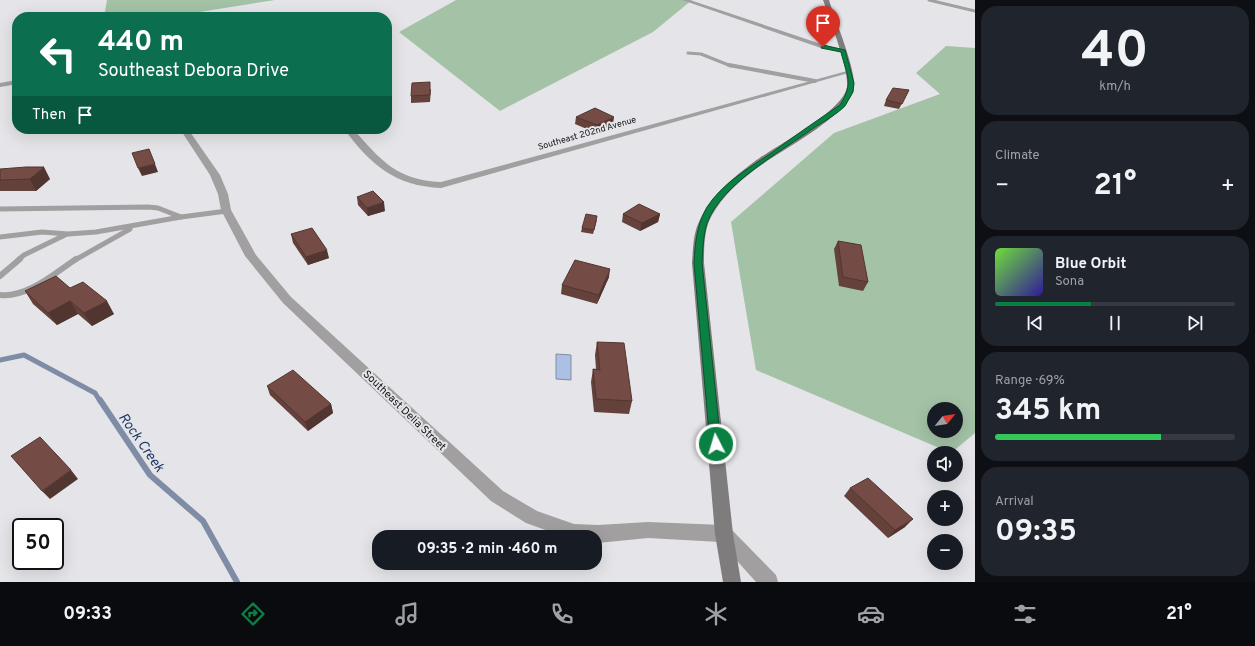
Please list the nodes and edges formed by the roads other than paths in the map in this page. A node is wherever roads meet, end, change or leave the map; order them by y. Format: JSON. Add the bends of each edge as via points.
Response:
{"nodes":[{"id":1,"x":685,"y":0,"type":"edge"},
{"id":2,"x":826,"y":0,"type":"edge"},
{"id":3,"x":929,"y":0,"type":"edge"},
{"id":4,"x":975,"y":11,"type":"edge"},
{"id":5,"x":842,"y":50,"type":"junction"},
{"id":6,"x":688,"y":52,"type":"dead end"},
{"id":7,"x":850,"y":72,"type":"junction"},
{"id":8,"x":815,"y":81,"type":"junction"},
{"id":9,"x":12,"y":83,"type":"edge"},
{"id":10,"x":0,"y":85,"type":"edge"},
{"id":11,"x":187,"y":134,"type":"edge"},
{"id":12,"x":353,"y":134,"type":"edge"},
{"id":13,"x":0,"y":209,"type":"edge"},
{"id":14,"x":227,"y":211,"type":"junction"},
{"id":15,"x":181,"y":217,"type":"junction"},
{"id":16,"x":136,"y":226,"type":"junction"},
{"id":17,"x":68,"y":234,"type":"junction"},
{"id":18,"x":0,"y":237,"type":"edge"},
{"id":19,"x":0,"y":276,"type":"edge"},
{"id":20,"x":0,"y":294,"type":"edge"},
{"id":21,"x":724,"y":534,"type":"junction"},
{"id":22,"x":732,"y":582,"type":"edge"},
{"id":23,"x":769,"y":582,"type":"edge"}],
"edges":[{"from":1,"to":5,"type":"street","via":[[823,47]]},
{"from":2,"to":5,"type":"main road"},
{"from":3,"to":4,"type":"lane"},
{"from":5,"to":7,"type":"main road"},
{"from":6,"to":8,"type":"lane","via":[[701,54],[731,66]]},
{"from":7,"to":8,"type":"street","name":"Southeast 202nd Avenue"},
{"from":7,"to":21,"type":"main road","via":[[850,92],[842,106],[740,177],[722,193],[703,224],[698,263]]},
{"from":8,"to":12,"type":"street","name":"Southeast 202nd Avenue","via":[[441,185],[423,186],[385,169]]},
{"from":9,"to":10,"type":"lane"},
{"from":11,"to":14,"type":"street","name":"Southeast Delia Street","via":[[215,175]]},
{"from":13,"to":15,"type":"lane","via":[[148,207]]},
{"from":14,"to":15,"type":"lane"},
{"from":14,"to":21,"type":"street","name":"Southeast Delia Street","via":[[251,256],[288,300],[497,496],[532,517],[574,532],[598,534],[648,530]]},
{"from":15,"to":16,"type":"lane"},
{"from":16,"to":17,"type":"lane"},
{"from":16,"to":20,"type":"lane","via":[[86,252],[38,284],[16,293],[3,296]]},
{"from":17,"to":18,"type":"lane","via":[[42,232]]},
{"from":17,"to":19,"type":"lane","via":[[24,255]]},
{"from":21,"to":22,"type":"main road"},
{"from":21,"to":23,"type":"street"}]}
